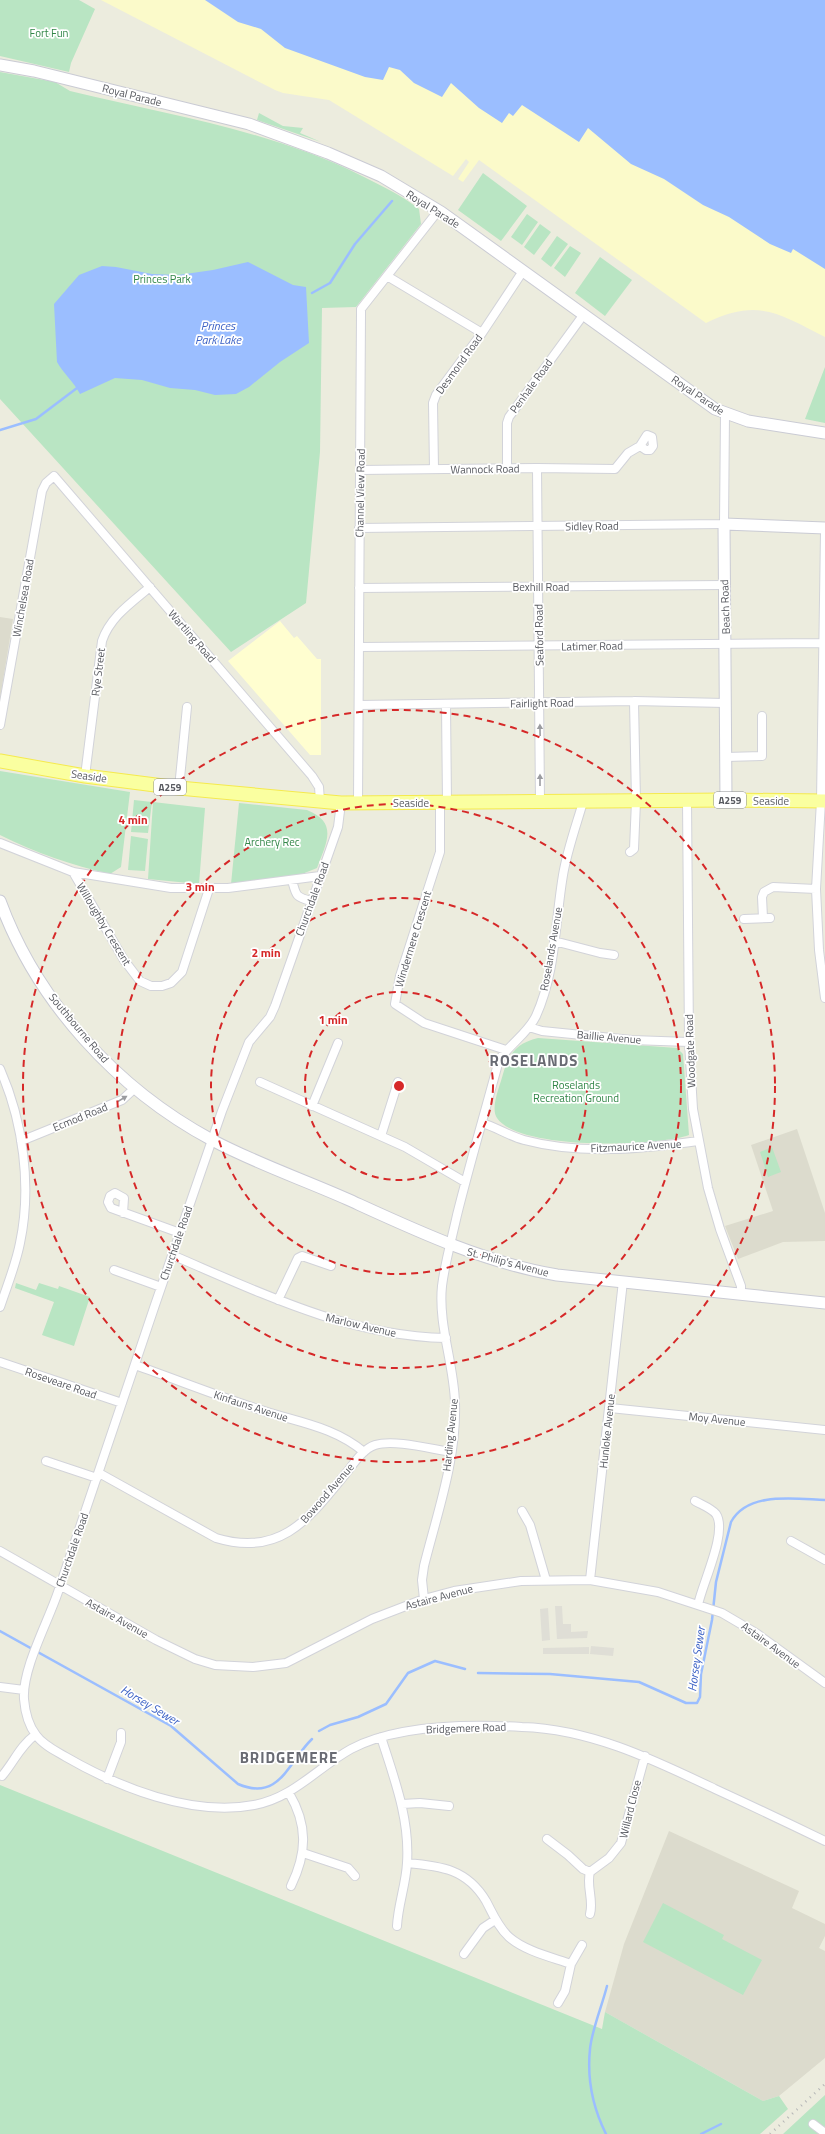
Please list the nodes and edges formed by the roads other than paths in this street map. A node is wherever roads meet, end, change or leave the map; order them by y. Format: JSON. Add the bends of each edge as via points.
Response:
{"nodes":[{"id":1,"x":0,"y":65,"type":"edge"},
{"id":2,"x":438,"y":211,"type":"junction"},
{"id":3,"x":523,"y":271,"type":"junction"},
{"id":4,"x":387,"y":276,"type":"junction"},
{"id":5,"x":584,"y":314,"type":"junction"},
{"id":6,"x":482,"y":334,"type":"junction"},
{"id":7,"x":725,"y":414,"type":"junction"},
{"id":8,"x":825,"y":433,"type":"edge"},
{"id":9,"x":640,"y":446,"type":"dead end"},
{"id":10,"x":537,"y":468,"type":"junction"},
{"id":11,"x":434,"y":469,"type":"junction"},
{"id":12,"x":507,"y":469,"type":"junction"},
{"id":13,"x":360,"y":470,"type":"junction"},
{"id":14,"x":54,"y":476,"type":"joint"},
{"id":15,"x":724,"y":524,"type":"junction"},
{"id":16,"x":538,"y":527,"type":"junction"},
{"id":17,"x":359,"y":528,"type":"junction"},
{"id":18,"x":825,"y":528,"type":"edge"},
{"id":19,"x":825,"y":532,"type":"edge"},
{"id":20,"x":724,"y":585,"type":"junction"},
{"id":21,"x":824,"y":585,"type":"edge"},
{"id":22,"x":150,"y":586,"type":"junction"},
{"id":23,"x":538,"y":587,"type":"junction"},
{"id":24,"x":359,"y":588,"type":"junction"},
{"id":25,"x":824,"y":643,"type":"edge"},
{"id":26,"x":726,"y":644,"type":"junction"},
{"id":27,"x":539,"y":646,"type":"junction"},
{"id":28,"x":359,"y":647,"type":"junction"},
{"id":29,"x":634,"y":701,"type":"junction"},
{"id":30,"x":725,"y":703,"type":"junction"},
{"id":31,"x":540,"y":704,"type":"junction"},
{"id":32,"x":359,"y":705,"type":"junction"},
{"id":33,"x":446,"y":705,"type":"junction"},
{"id":34,"x":187,"y":707,"type":"dead end"},
{"id":35,"x":762,"y":716,"type":"dead end"},
{"id":36,"x":0,"y":725,"type":"edge"},
{"id":37,"x":726,"y":757,"type":"junction"},
{"id":38,"x":0,"y":761,"type":"edge"},
{"id":39,"x":85,"y":776,"type":"junction"},
{"id":40,"x":179,"y":788,"type":"junction"},
{"id":41,"x":687,"y":800,"type":"junction"},
{"id":42,"x":726,"y":800,"type":"junction"},
{"id":43,"x":320,"y":801,"type":"junction"},
{"id":44,"x":636,"y":801,"type":"junction"},
{"id":45,"x":823,"y":801,"type":"edge"},
{"id":46,"x":358,"y":802,"type":"junction"},
{"id":47,"x":540,"y":802,"type":"junction"},
{"id":48,"x":582,"y":802,"type":"junction"},
{"id":49,"x":341,"y":803,"type":"junction"},
{"id":50,"x":444,"y":803,"type":"junction"},
{"id":51,"x":0,"y":843,"type":"edge"},
{"id":52,"x":630,"y":852,"type":"dead end"},
{"id":53,"x":73,"y":872,"type":"junction"},
{"id":54,"x":320,"y":876,"type":"junction"},
{"id":55,"x":292,"y":880,"type":"junction"},
{"id":56,"x":816,"y":888,"type":"junction"},
{"id":57,"x":209,"y":889,"type":"junction"},
{"id":58,"x":0,"y":901,"type":"edge"},
{"id":59,"x":311,"y":901,"type":"junction"},
{"id":60,"x":744,"y":919,"type":"dead end"},
{"id":61,"x":554,"y":940,"type":"junction"},
{"id":62,"x":614,"y":955,"type":"dead end"},
{"id":63,"x":825,"y":998,"type":"edge"},
{"id":64,"x":529,"y":1027,"type":"junction"},
{"id":65,"x":689,"y":1042,"type":"junction"},
{"id":66,"x":338,"y":1043,"type":"dead end"},
{"id":67,"x":506,"y":1050,"type":"junction"},
{"id":68,"x":0,"y":1069,"type":"edge"},
{"id":69,"x":2,"y":1078,"type":"edge"},
{"id":70,"x":260,"y":1082,"type":"dead end"},
{"id":71,"x":398,"y":1082,"type":"dead end"},
{"id":72,"x":134,"y":1088,"type":"junction"},
{"id":73,"x":312,"y":1106,"type":"junction"},
{"id":74,"x":482,"y":1123,"type":"junction"},
{"id":75,"x":381,"y":1136,"type":"junction"},
{"id":76,"x":212,"y":1140,"type":"junction"},
{"id":77,"x":22,"y":1141,"type":"junction"},
{"id":78,"x":698,"y":1142,"type":"junction"},
{"id":79,"x":465,"y":1182,"type":"junction"},
{"id":80,"x":123,"y":1213,"type":"dead end"},
{"id":81,"x":180,"y":1233,"type":"junction"},
{"id":82,"x":450,"y":1245,"type":"junction"},
{"id":83,"x":172,"y":1255,"type":"junction"},
{"id":84,"x":331,"y":1266,"type":"dead end"},
{"id":85,"x":114,"y":1270,"type":"dead end"},
{"id":86,"x":623,"y":1281,"type":"junction"},
{"id":87,"x":161,"y":1287,"type":"junction"},
{"id":88,"x":741,"y":1294,"type":"junction"},
{"id":89,"x":278,"y":1300,"type":"junction"},
{"id":90,"x":825,"y":1303,"type":"edge"},
{"id":91,"x":0,"y":1307,"type":"edge"},
{"id":92,"x":446,"y":1338,"type":"junction"},
{"id":93,"x":0,"y":1362,"type":"edge"},
{"id":94,"x":135,"y":1365,"type":"junction"},
{"id":95,"x":122,"y":1403,"type":"junction"},
{"id":96,"x":610,"y":1408,"type":"junction"},
{"id":97,"x":825,"y":1430,"type":"edge"},
{"id":98,"x":364,"y":1452,"type":"junction"},
{"id":99,"x":451,"y":1452,"type":"junction"},
{"id":100,"x":46,"y":1461,"type":"dead end"},
{"id":101,"x":98,"y":1475,"type":"junction"},
{"id":102,"x":695,"y":1501,"type":"dead end"},
{"id":103,"x":522,"y":1510,"type":"dead end"},
{"id":104,"x":791,"y":1541,"type":"dead end"},
{"id":105,"x":0,"y":1551,"type":"edge"},
{"id":106,"x":825,"y":1560,"type":"edge"},
{"id":107,"x":546,"y":1580,"type":"junction"},
{"id":108,"x":590,"y":1580,"type":"junction"},
{"id":109,"x":60,"y":1586,"type":"junction"},
{"id":110,"x":424,"y":1599,"type":"junction"},
{"id":111,"x":702,"y":1606,"type":"junction"},
{"id":112,"x":825,"y":1683,"type":"edge"},
{"id":113,"x":0,"y":1687,"type":"edge"},
{"id":114,"x":24,"y":1690,"type":"junction"},
{"id":115,"x":121,"y":1733,"type":"dead end"},
{"id":116,"x":35,"y":1735,"type":"junction"},
{"id":117,"x":381,"y":1737,"type":"junction"},
{"id":118,"x":644,"y":1756,"type":"junction"},
{"id":119,"x":2,"y":1776,"type":"dead end"},
{"id":120,"x":107,"y":1779,"type":"junction"},
{"id":121,"x":289,"y":1793,"type":"junction"},
{"id":122,"x":402,"y":1804,"type":"junction"},
{"id":123,"x":449,"y":1806,"type":"dead end"},
{"id":124,"x":547,"y":1839,"type":"dead end"},
{"id":125,"x":825,"y":1841,"type":"edge"},
{"id":126,"x":303,"y":1853,"type":"junction"},
{"id":127,"x":407,"y":1863,"type":"junction"},
{"id":128,"x":590,"y":1872,"type":"junction"},
{"id":129,"x":355,"y":1876,"type":"dead end"},
{"id":130,"x":291,"y":1886,"type":"dead end"},
{"id":131,"x":590,"y":1914,"type":"dead end"},
{"id":132,"x":495,"y":1920,"type":"junction"},
{"id":133,"x":397,"y":1926,"type":"dead end"},
{"id":134,"x":582,"y":1945,"type":"dead end"},
{"id":135,"x":464,"y":1954,"type":"dead end"},
{"id":136,"x":571,"y":1964,"type":"junction"},
{"id":137,"x":558,"y":2003,"type":"dead end"},
{"id":138,"x":813,"y":2124,"type":"dead end"},
{"id":139,"x":825,"y":2133,"type":"edge"}],
"edges":[{"from":1,"to":2,"type":"street","name":"Royal Parade","via":[[250,124],[381,176]]},
{"from":2,"to":3,"type":"street","name":"Royal Parade"},
{"from":2,"to":4,"type":"street","name":"Channel View Road"},
{"from":3,"to":5,"type":"street","name":"Royal Parade"},
{"from":3,"to":6,"type":"street","name":"Desmond Road"},
{"from":4,"to":6,"type":"street"},
{"from":4,"to":13,"type":"street","name":"Channel View Road","via":[[360,313]]},
{"from":5,"to":7,"type":"street","name":"Royal Parade"},
{"from":5,"to":12,"type":"street","name":"Penhale Road","via":[[509,417]]},
{"from":6,"to":11,"type":"street","name":"Desmond Road","via":[[434,399]]},
{"from":7,"to":8,"type":"street","name":"Royal Parade","via":[[748,422]]},
{"from":7,"to":15,"type":"street","name":"Beach Road"},
{"from":9,"to":10,"type":"street","name":"Wannock Road","via":[[628,453],[615,469]]},
{"from":10,"to":12,"type":"street","name":"Wannock Road"},
{"from":10,"to":16,"type":"street","name":"Seaford Road"},
{"from":11,"to":12,"type":"street","name":"Wannock Road"},
{"from":11,"to":13,"type":"street","name":"Wannock Road"},
{"from":13,"to":17,"type":"street","name":"Channel View Road"},
{"from":14,"to":22,"type":"street","name":"Wartling Road"},
{"from":14,"to":36,"type":"street","name":"Winchelsea Road","via":[[46,482],[42,491]]},
{"from":15,"to":16,"type":"street","name":"Sidley Road"},
{"from":15,"to":18,"type":"street","name":"Sidley Road"},
{"from":15,"to":20,"type":"street","name":"Beach Road"},
{"from":16,"to":17,"type":"street","name":"Sidley Road"},
{"from":16,"to":23,"type":"street","name":"Seaford Road"},
{"from":17,"to":24,"type":"street","name":"Channel View Road"},
{"from":19,"to":21,"type":"street"},
{"from":20,"to":23,"type":"street","name":"Bexhill Road"},
{"from":20,"to":26,"type":"street","name":"Beach Road"},
{"from":21,"to":25,"type":"street"},
{"from":22,"to":39,"type":"street","name":"Rye Street","via":[[113,619],[106,629],[102,641]]},
{"from":22,"to":43,"type":"street","name":"Wartling Road","via":[[312,776],[320,787]]},
{"from":23,"to":24,"type":"street","name":"Bexhill Road"},
{"from":23,"to":27,"type":"street","name":"Seaford Road"},
{"from":24,"to":28,"type":"street","name":"Channel View Road"},
{"from":25,"to":26,"type":"street","name":"Latimer Road"},
{"from":25,"to":45,"type":"street"},
{"from":26,"to":27,"type":"street","name":"Latimer Road"},
{"from":26,"to":30,"type":"street","name":"Beach Road"},
{"from":27,"to":28,"type":"street","name":"Latimer Road"},
{"from":27,"to":31,"type":"street","name":"Seaford Road"},
{"from":28,"to":32,"type":"street","name":"Channel View Road"},
{"from":29,"to":30,"type":"street","name":"Fairlight Road"},
{"from":29,"to":31,"type":"street","name":"Fairlight Road"},
{"from":29,"to":44,"type":"street"},
{"from":30,"to":37,"type":"street","name":"Beach Road"},
{"from":31,"to":33,"type":"street","name":"Fairlight Road"},
{"from":47,"to":31,"type":"street","name":"Seaford Road","one_way":true},
{"from":32,"to":33,"type":"street","name":"Fairlight Road"},
{"from":32,"to":46,"type":"street","name":"Channel View Road"},
{"from":33,"to":50,"type":"street"},
{"from":34,"to":40,"type":"street"},
{"from":35,"to":37,"type":"street","via":[[762,756]]},
{"from":37,"to":42,"type":"street","name":"Beach Road"},
{"from":38,"to":39,"type":"main road","name":"Seaside","number":"A259"},
{"from":39,"to":40,"type":"main road","name":"Seaside","number":"A259"},
{"from":40,"to":43,"type":"main road","name":"Seaside","number":"A259"},
{"from":41,"to":42,"type":"main road","name":"Seaside","number":"A259"},
{"from":41,"to":44,"type":"main road","name":"Seaside","number":"A259"},
{"from":41,"to":65,"type":"street","name":"Woodgate Road"},
{"from":42,"to":45,"type":"main road","name":"Seaside","number":"A259"},
{"from":43,"to":49,"type":"main road","name":"Seaside","number":"A259"},
{"from":44,"to":48,"type":"main road","name":"Seaside","number":"A259"},
{"from":44,"to":52,"type":"street","via":[[634,848]]},
{"from":45,"to":56,"type":"street"},
{"from":46,"to":49,"type":"main road","name":"Seaside","number":"A259"},
{"from":46,"to":50,"type":"main road","name":"Seaside","number":"A259"},
{"from":47,"to":48,"type":"main road","name":"Seaside","number":"A259"},
{"from":47,"to":50,"type":"main road","name":"Seaside","number":"A259"},
{"from":48,"to":61,"type":"street","name":"Roselands Avenue","via":[[563,874]]},
{"from":49,"to":54,"type":"street","name":"Churchdale Road","via":[[338,827]]},
{"from":50,"to":67,"type":"street","name":"Windermere Crescent","via":[[440,852],[400,976],[395,1004],[424,1023]]},
{"from":51,"to":53,"type":"street","name":"Willoughby Crescent"},
{"from":53,"to":57,"type":"street","name":"Willoughby Crescent","via":[[157,886]]},
{"from":53,"to":57,"type":"street","name":"Willoughby Crescent","via":[[124,960],[140,981],[151,986],[170,983],[182,972]]},
{"from":54,"to":55,"type":"street","name":"Willoughby Crescent"},
{"from":54,"to":59,"type":"street","name":"Churchdale Road"},
{"from":55,"to":57,"type":"street","name":"Willoughby Crescent"},
{"from":55,"to":59,"type":"street","via":[[295,894]]},
{"from":56,"to":60,"type":"street","via":[[768,889],[762,897],[766,918]]},
{"from":56,"to":63,"type":"street","via":[[819,950]]},
{"from":58,"to":72,"type":"street","name":"Southbourne Road","via":[[20,947],[42,986],[100,1056]]},
{"from":59,"to":76,"type":"street","name":"Churchdale Road","via":[[275,1006],[249,1042]]},
{"from":61,"to":62,"type":"street"},
{"from":61,"to":64,"type":"street","name":"Roselands Avenue","via":[[541,1004]]},
{"from":64,"to":65,"type":"street","name":"Baillie Avenue","via":[[542,1031],[632,1040]]},
{"from":64,"to":67,"type":"street","name":"Roselands Avenue"},
{"from":65,"to":78,"type":"street","name":"Woodgate Road","via":[[690,1081]]},
{"from":66,"to":73,"type":"street"},
{"from":67,"to":74,"type":"street","name":"Roselands Avenue","via":[[500,1060]]},
{"from":68,"to":69,"type":"street"},
{"from":69,"to":77,"type":"street"},
{"from":70,"to":73,"type":"street"},
{"from":71,"to":75,"type":"street"},
{"from":72,"to":76,"type":"street","name":"Southbourne Road"},
{"from":77,"to":72,"type":"street","name":"Ecmod Road","one_way":true,"via":[[122,1100]]},
{"from":73,"to":75,"type":"street"},
{"from":74,"to":78,"type":"street","name":"Fitzmaurice Avenue","via":[[524,1140],[590,1149],[609,1150]]},
{"from":74,"to":79,"type":"street","name":"Roselands Avenue"},
{"from":75,"to":79,"type":"street"},
{"from":76,"to":81,"type":"street","name":"Churchdale Road"},
{"from":76,"to":82,"type":"street","name":"St. Philip's Avenue"},
{"from":77,"to":91,"type":"street","via":[[23,1223],[20,1244]]},
{"from":78,"to":88,"type":"street","name":"Woodgate Road","via":[[708,1188],[741,1286]]},
{"from":79,"to":82,"type":"street","name":"Roselands Avenue"},
{"from":80,"to":81,"type":"street"},
{"from":81,"to":83,"type":"street","name":"Churchdale Road"},
{"from":82,"to":86,"type":"street","name":"St. Philip's Avenue","via":[[533,1271]]},
{"from":82,"to":92,"type":"street","name":"Harding Avenue","via":[[442,1287]]},
{"from":83,"to":87,"type":"street","name":"Churchdale Road"},
{"from":83,"to":89,"type":"street","name":"Marlow Avenue"},
{"from":84,"to":89,"type":"street","via":[[302,1256],[298,1258]]},
{"from":85,"to":87,"type":"street"},
{"from":86,"to":88,"type":"street","name":"St. Philip's Avenue"},
{"from":86,"to":96,"type":"street","name":"Hunloke Avenue"},
{"from":87,"to":94,"type":"street","name":"Churchdale Road"},
{"from":88,"to":90,"type":"street","name":"St. Philip's Avenue"},
{"from":89,"to":92,"type":"street","name":"Marlow Avenue","via":[[319,1316],[376,1330]]},
{"from":92,"to":99,"type":"street","name":"Harding Avenue","via":[[454,1374],[455,1405]]},
{"from":93,"to":95,"type":"street","name":"Roseveare Road"},
{"from":94,"to":95,"type":"street","name":"Churchdale Road"},
{"from":94,"to":98,"type":"street","name":"Kinfauns Avenue","via":[[257,1409],[328,1430],[349,1440]]},
{"from":95,"to":101,"type":"street","name":"Churchdale Road"},
{"from":96,"to":97,"type":"street","name":"Moy Avenue"},
{"from":96,"to":108,"type":"street","name":"Hunloke Avenue"},
{"from":98,"to":99,"type":"street","name":"Bowood Avenue","via":[[385,1444]]},
{"from":98,"to":101,"type":"street","name":"Bowood Avenue","via":[[302,1523],[280,1537],[254,1542],[234,1543],[216,1538]]},
{"from":99,"to":110,"type":"street","name":"Harding Avenue","via":[[424,1566]]},
{"from":100,"to":101,"type":"street","name":"Bowood Avenue"},
{"from":101,"to":109,"type":"street","name":"Churchdale Road"},
{"from":102,"to":111,"type":"street","via":[[712,1510],[719,1523]]},
{"from":103,"to":107,"type":"street","via":[[530,1525]]},
{"from":104,"to":106,"type":"street"},
{"from":105,"to":109,"type":"street","name":"Astaire Avenue"},
{"from":107,"to":108,"type":"street","name":"Astaire Avenue"},
{"from":107,"to":110,"type":"street","name":"Astaire Avenue","via":[[475,1587]]},
{"from":108,"to":111,"type":"street","name":"Astaire Avenue","via":[[658,1592]]},
{"from":109,"to":110,"type":"street","name":"Astaire Avenue","via":[[176,1650],[215,1665],[236,1667],[286,1663],[372,1619]]},
{"from":109,"to":114,"type":"street","name":"Churchdale Road","via":[[25,1680]]},
{"from":111,"to":112,"type":"street","name":"Astaire Avenue","via":[[722,1613],[756,1633]]},
{"from":113,"to":114,"type":"street"},
{"from":114,"to":116,"type":"street","via":[[25,1706]]},
{"from":115,"to":120,"type":"street","via":[[122,1742]]},
{"from":116,"to":119,"type":"street","via":[[22,1746]]},
{"from":116,"to":120,"type":"street","name":"Bridgemere Road","via":[[47,1745]]},
{"from":117,"to":118,"type":"street","name":"Bridgemere Road","via":[[425,1729],[521,1726],[600,1740]]},
{"from":117,"to":121,"type":"street","name":"Bridgemere Road","via":[[347,1752]]},
{"from":117,"to":122,"type":"street"},
{"from":118,"to":125,"type":"street","name":"Bridgemere Road"},
{"from":118,"to":128,"type":"street","name":"Willard Close","via":[[621,1843],[609,1858]]},
{"from":120,"to":121,"type":"street","name":"Bridgemere Road","via":[[167,1799],[216,1807],[257,1805]]},
{"from":121,"to":126,"type":"street","via":[[299,1812]]},
{"from":122,"to":123,"type":"street"},
{"from":122,"to":127,"type":"street"},
{"from":124,"to":128,"type":"street"},
{"from":126,"to":129,"type":"street","via":[[348,1868]]},
{"from":126,"to":130,"type":"street"},
{"from":127,"to":132,"type":"street","via":[[448,1869],[468,1879],[485,1900]]},
{"from":127,"to":133,"type":"street"},
{"from":128,"to":131,"type":"street"},
{"from":132,"to":135,"type":"street","via":[[482,1928]]},
{"from":132,"to":136,"type":"street","via":[[515,1942]]},
{"from":134,"to":136,"type":"street"},
{"from":136,"to":137,"type":"street","via":[[565,1991]]},
{"from":138,"to":139,"type":"street"}]}
